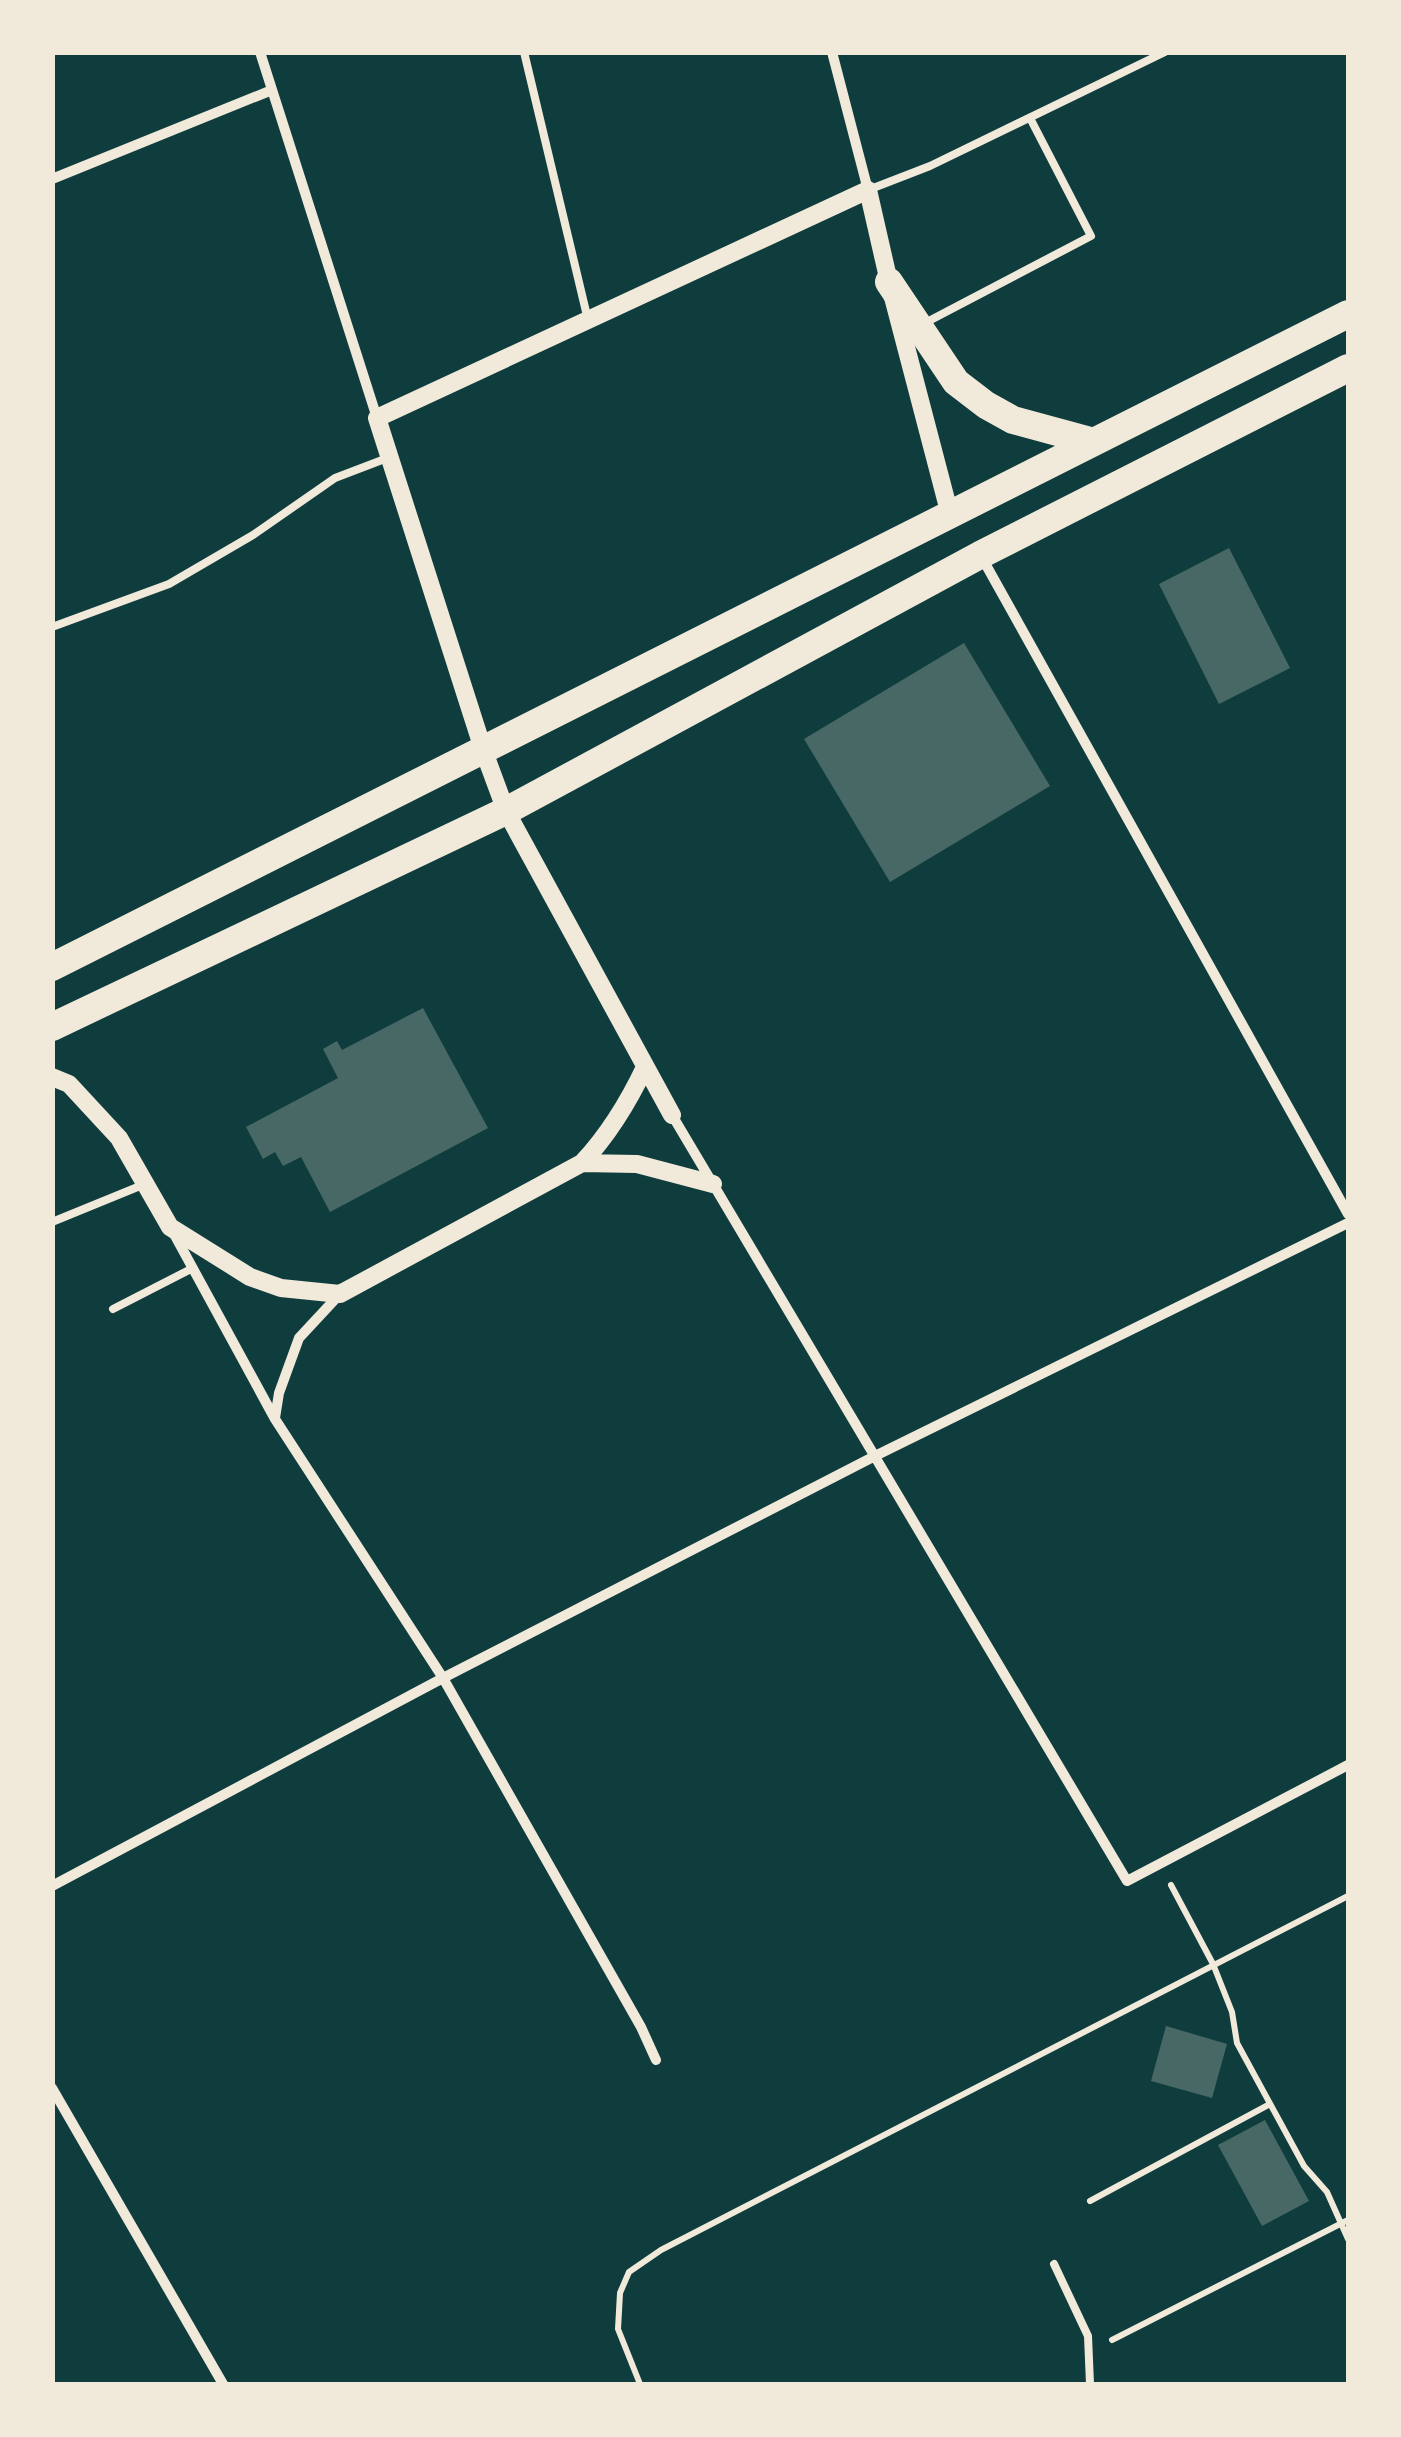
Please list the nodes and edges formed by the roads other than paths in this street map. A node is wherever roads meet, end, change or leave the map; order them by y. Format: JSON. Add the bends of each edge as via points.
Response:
{"nodes":[{"id":1,"x":260,"y":52,"type":"edge"},
{"id":2,"x":524,"y":52,"type":"edge"},
{"id":3,"x":832,"y":52,"type":"edge"},
{"id":4,"x":1165,"y":52,"type":"edge"},
{"id":5,"x":272,"y":90,"type":"junction"},
{"id":6,"x":1030,"y":118,"type":"junction"},
{"id":7,"x":52,"y":179,"type":"edge"},
{"id":8,"x":868,"y":190,"type":"junction"},
{"id":9,"x":889,"y":282,"type":"junction"},
{"id":10,"x":1348,"y":314,"type":"edge"},
{"id":11,"x":588,"y":320,"type":"junction"},
{"id":12,"x":919,"y":326,"type":"junction"},
{"id":13,"x":1348,"y":368,"type":"edge"},
{"id":14,"x":377,"y":418,"type":"junction"},
{"id":15,"x":1094,"y":442,"type":"junction"},
{"id":16,"x":390,"y":457,"type":"junction"},
{"id":17,"x":950,"y":515,"type":"junction"},
{"id":18,"x":980,"y":555,"type":"junction"},
{"id":19,"x":52,"y":627,"type":"edge"},
{"id":20,"x":483,"y":750,"type":"junction"},
{"id":21,"x":506,"y":811,"type":"junction"},
{"id":22,"x":52,"y":967,"type":"edge"},
{"id":23,"x":52,"y":1026,"type":"edge"},
{"id":24,"x":644,"y":1067,"type":"junction"},
{"id":25,"x":52,"y":1078,"type":"edge"},
{"id":26,"x":672,"y":1115,"type":"joint"},
{"id":27,"x":582,"y":1163,"type":"junction"},
{"id":28,"x":145,"y":1184,"type":"junction"},
{"id":29,"x":713,"y":1184,"type":"junction"},
{"id":30,"x":1348,"y":1214,"type":"edge"},
{"id":31,"x":52,"y":1222,"type":"edge"},
{"id":32,"x":1348,"y":1223,"type":"edge"},
{"id":33,"x":170,"y":1226,"type":"junction"},
{"id":34,"x":193,"y":1268,"type":"junction"},
{"id":35,"x":340,"y":1294,"type":"junction"},
{"id":36,"x":113,"y":1310,"type":"dead end"},
{"id":37,"x":275,"y":1420,"type":"junction"},
{"id":38,"x":875,"y":1456,"type":"junction"},
{"id":39,"x":443,"y":1678,"type":"junction"},
{"id":40,"x":1348,"y":1765,"type":"edge"},
{"id":41,"x":52,"y":1886,"type":"edge"},
{"id":42,"x":656,"y":2060,"type":"dead end"},
{"id":43,"x":52,"y":2088,"type":"edge"},
{"id":44,"x":1054,"y":2264,"type":"dead end"},
{"id":45,"x":222,"y":2384,"type":"edge"},
{"id":46,"x":1090,"y":2384,"type":"edge"}],
"edges":[{"from":1,"to":5,"type":"street"},
{"from":2,"to":11,"type":"lane"},
{"from":3,"to":8,"type":"street"},
{"from":4,"to":6,"type":"lane"},
{"from":5,"to":7,"type":"street"},
{"from":5,"to":14,"type":"street"},
{"from":6,"to":8,"type":"lane"},
{"from":6,"to":12,"type":"lane","via":[[1092,236]]},
{"from":8,"to":9,"type":"street"},
{"from":8,"to":11,"type":"street"},
{"from":9,"to":12,"type":"highway"},
{"from":9,"to":17,"type":"street"},
{"from":10,"to":15,"type":"highway"},
{"from":11,"to":14,"type":"street"},
{"from":12,"to":15,"type":"highway","via":[[956,382],[986,405],[1013,420]]},
{"from":13,"to":18,"type":"highway"},
{"from":14,"to":16,"type":"street"},
{"from":15,"to":17,"type":"highway"},
{"from":16,"to":19,"type":"lane","via":[[335,478],[169,584]]},
{"from":16,"to":20,"type":"street"},
{"from":17,"to":20,"type":"highway"},
{"from":18,"to":21,"type":"highway"},
{"from":18,"to":30,"type":"street"},
{"from":20,"to":21,"type":"street"},
{"from":20,"to":22,"type":"highway"},
{"from":21,"to":23,"type":"highway"},
{"from":21,"to":24,"type":"street"},
{"from":24,"to":26,"type":"street"},
{"from":24,"to":27,"type":"street","via":[[605,1139]]},
{"from":25,"to":28,"type":"street","via":[[69,1084],[119,1138]]},
{"from":26,"to":29,"type":"street"},
{"from":27,"to":29,"type":"street","via":[[637,1164]]},
{"from":27,"to":35,"type":"street"},
{"from":28,"to":31,"type":"lane"},
{"from":28,"to":33,"type":"street"},
{"from":29,"to":38,"type":"street"},
{"from":32,"to":38,"type":"street"},
{"from":33,"to":34,"type":"street"},
{"from":33,"to":35,"type":"street","via":[[250,1277],[280,1288]]},
{"from":34,"to":36,"type":"lane"},
{"from":34,"to":37,"type":"street"},
{"from":35,"to":37,"type":"street","via":[[299,1338]]},
{"from":37,"to":39,"type":"street"},
{"from":38,"to":39,"type":"street"},
{"from":38,"to":40,"type":"street","via":[[1127,1881]]},
{"from":39,"to":41,"type":"street"},
{"from":39,"to":42,"type":"street"},
{"from":43,"to":45,"type":"street"},
{"from":44,"to":46,"type":"lane","via":[[1088,2336]]}]}
